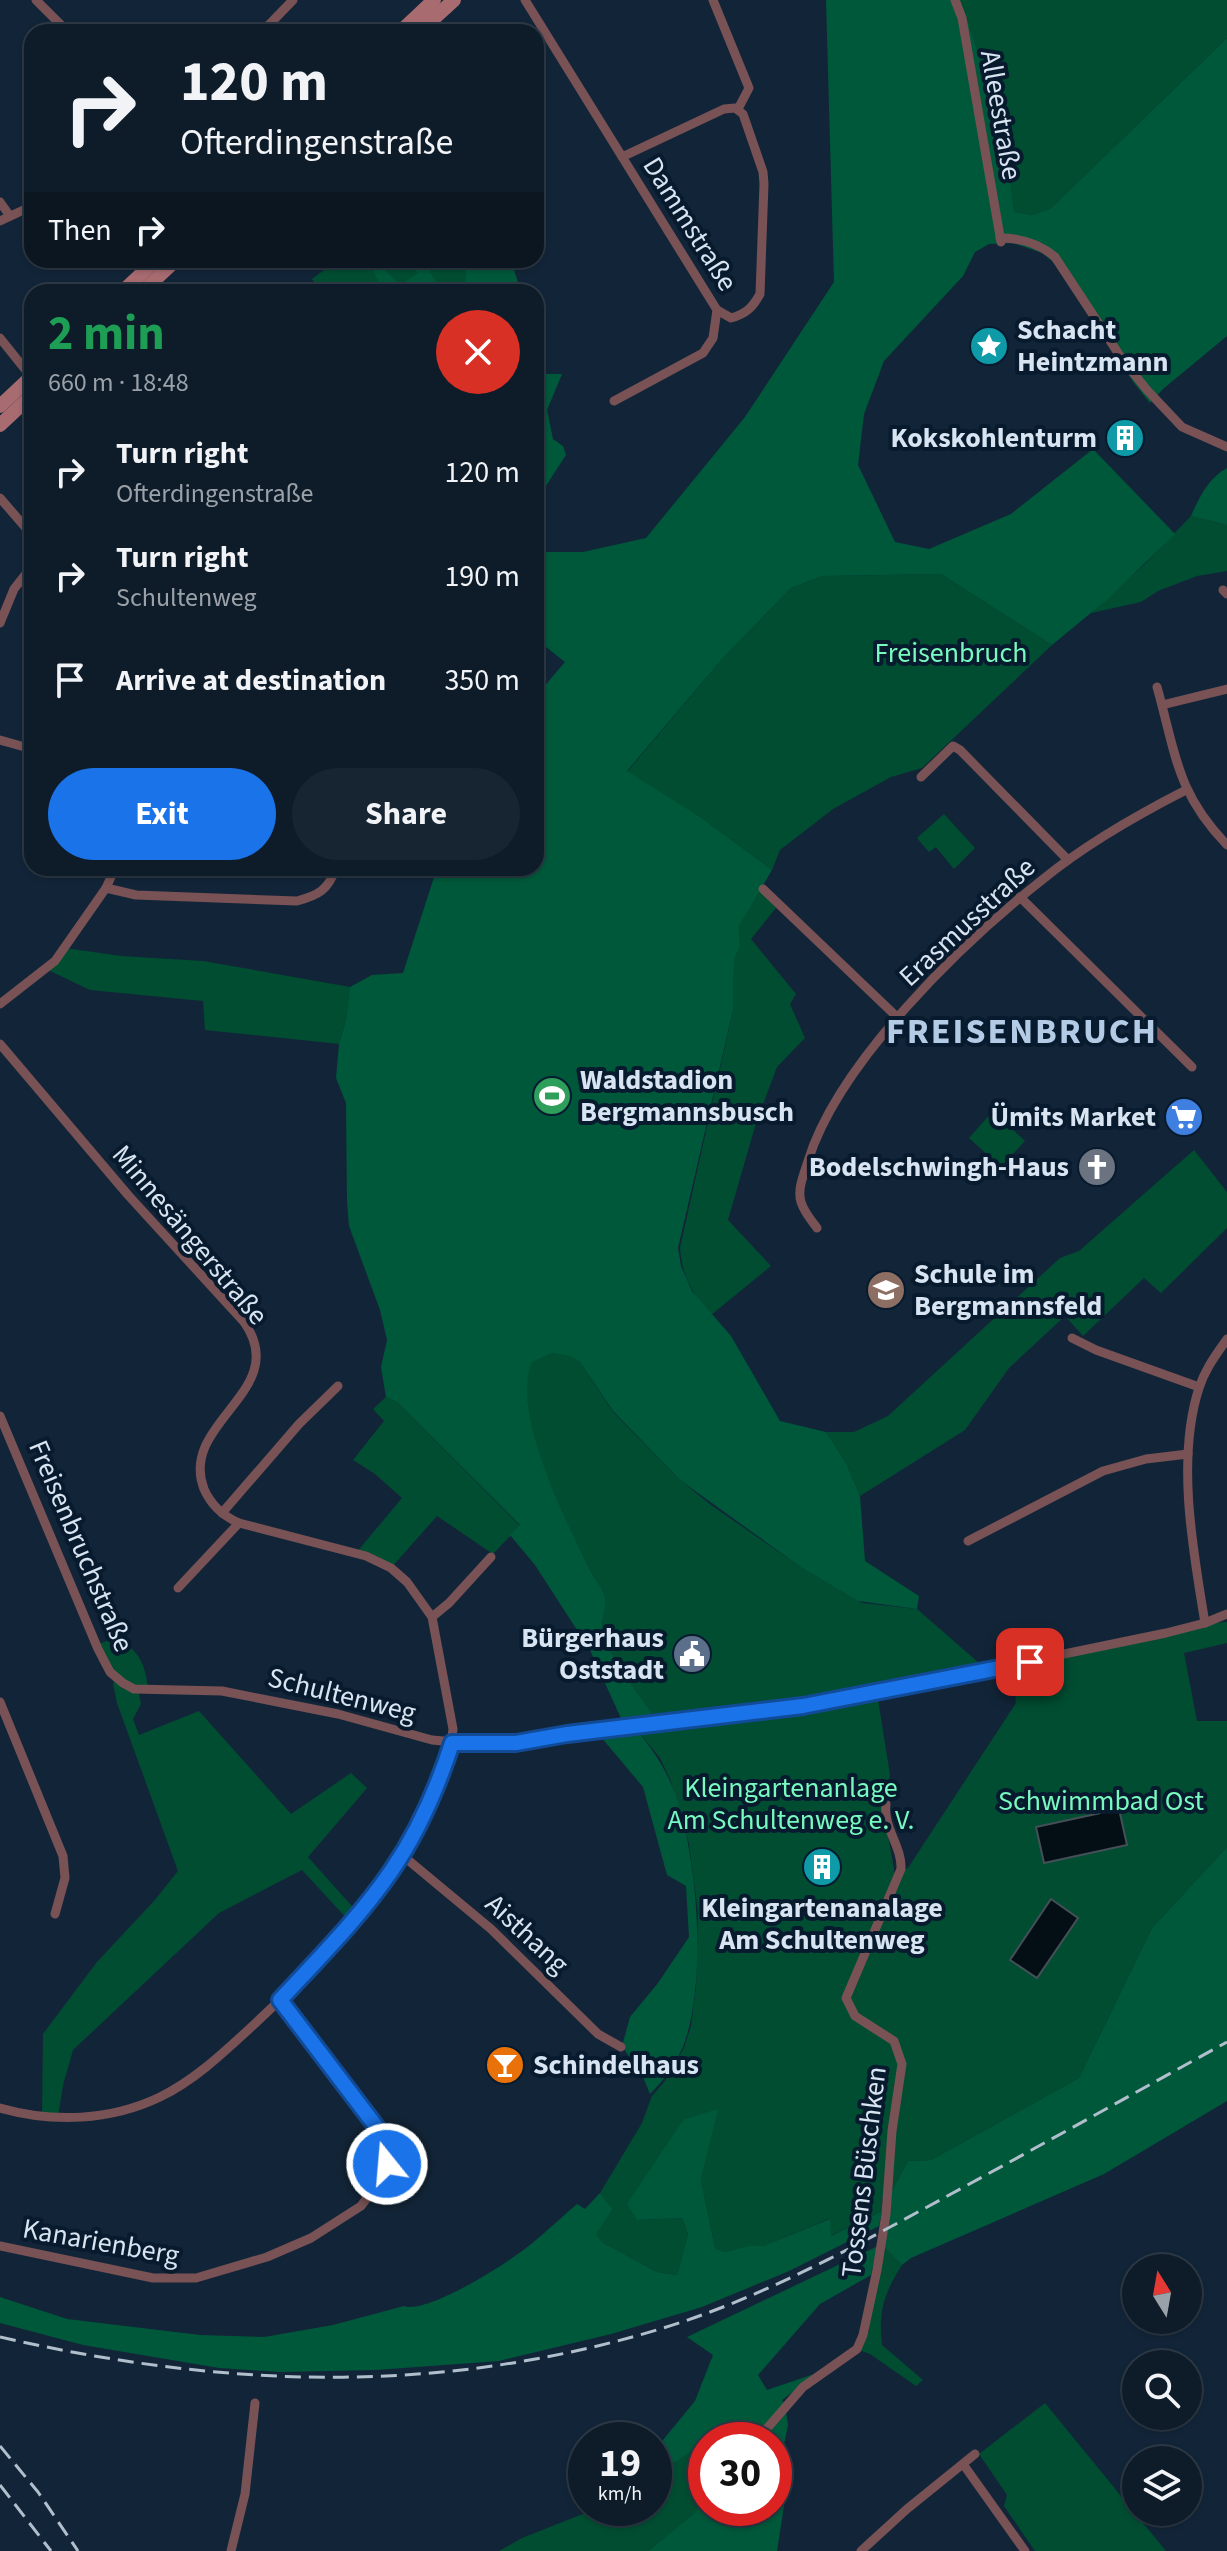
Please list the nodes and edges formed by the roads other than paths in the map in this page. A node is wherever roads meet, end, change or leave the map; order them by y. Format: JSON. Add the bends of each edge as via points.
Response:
{"nodes":[{"id":1,"x":36,"y":0,"type":"edge"},
{"id":2,"x":293,"y":0,"type":"edge"},
{"id":3,"x":434,"y":0,"type":"edge"},
{"id":4,"x":454,"y":0,"type":"edge"},
{"id":5,"x":525,"y":0,"type":"edge"},
{"id":6,"x":713,"y":0,"type":"edge"},
{"id":7,"x":955,"y":0,"type":"edge"},
{"id":8,"x":60,"y":24,"type":"edge"},
{"id":9,"x":270,"y":24,"type":"edge"},
{"id":10,"x":408,"y":24,"type":"edge"},
{"id":11,"x":428,"y":24,"type":"edge"},
{"id":12,"x":540,"y":24,"type":"edge"},
{"id":13,"x":544,"y":31,"type":"edge"},
{"id":14,"x":738,"y":109,"type":"junction"},
{"id":15,"x":622,"y":157,"type":"junction"},
{"id":16,"x":0,"y":202,"type":"edge"},
{"id":17,"x":24,"y":210,"type":"edge"},
{"id":18,"x":10,"y":216,"type":"junction"},
{"id":19,"x":0,"y":221,"type":"edge"},
{"id":20,"x":148,"y":268,"type":"edge"},
{"id":21,"x":168,"y":268,"type":"edge"},
{"id":22,"x":130,"y":284,"type":"edge"},
{"id":23,"x":150,"y":284,"type":"edge"},
{"id":24,"x":717,"y":310,"type":"junction"},
{"id":25,"x":0,"y":338,"type":"edge"},
{"id":26,"x":24,"y":367,"type":"edge"},
{"id":27,"x":24,"y":384,"type":"edge"},
{"id":28,"x":614,"y":401,"type":"dead end"},
{"id":29,"x":24,"y":402,"type":"edge"},
{"id":30,"x":0,"y":406,"type":"edge"},
{"id":31,"x":0,"y":425,"type":"edge"},
{"id":32,"x":1227,"y":447,"type":"edge"},
{"id":33,"x":0,"y":498,"type":"edge"},
{"id":34,"x":24,"y":526,"type":"edge"},
{"id":35,"x":24,"y":576,"type":"edge"},
{"id":36,"x":0,"y":623,"type":"edge"},
{"id":37,"x":1157,"y":687,"type":"dead end"},
{"id":38,"x":1227,"y":689,"type":"edge"},
{"id":39,"x":1162,"y":705,"type":"junction"},
{"id":40,"x":0,"y":740,"type":"edge"},
{"id":41,"x":24,"y":747,"type":"edge"},
{"id":42,"x":921,"y":777,"type":"dead end"},
{"id":43,"x":1186,"y":790,"type":"junction"},
{"id":44,"x":1227,"y":845,"type":"edge"},
{"id":45,"x":1068,"y":860,"type":"junction"},
{"id":46,"x":111,"y":876,"type":"edge"},
{"id":47,"x":332,"y":876,"type":"edge"},
{"id":48,"x":106,"y":888,"type":"junction"},
{"id":49,"x":763,"y":889,"type":"dead end"},
{"id":50,"x":1020,"y":897,"type":"junction"},
{"id":51,"x":0,"y":1004,"type":"edge"},
{"id":52,"x":897,"y":1017,"type":"junction"},
{"id":53,"x":0,"y":1044,"type":"edge"},
{"id":54,"x":1192,"y":1067,"type":"dead end"},
{"id":55,"x":817,"y":1228,"type":"dead end"},
{"id":56,"x":1072,"y":1338,"type":"dead end"},
{"id":57,"x":1227,"y":1339,"type":"edge"},
{"id":58,"x":338,"y":1386,"type":"dead end"},
{"id":59,"x":1199,"y":1387,"type":"junction"},
{"id":60,"x":0,"y":1416,"type":"edge"},
{"id":61,"x":4,"y":1436,"type":"edge"},
{"id":62,"x":1188,"y":1454,"type":"junction"},
{"id":63,"x":222,"y":1513,"type":"junction"},
{"id":64,"x":239,"y":1523,"type":"junction"},
{"id":65,"x":968,"y":1541,"type":"dead end"},
{"id":66,"x":491,"y":1557,"type":"dead end"},
{"id":67,"x":178,"y":1588,"type":"dead end"},
{"id":68,"x":1227,"y":1614,"type":"edge"},
{"id":69,"x":432,"y":1617,"type":"junction"},
{"id":70,"x":1227,"y":1622,"type":"edge"},
{"id":71,"x":1205,"y":1623,"type":"junction"},
{"id":72,"x":130,"y":1687,"type":"joint"},
{"id":73,"x":0,"y":1702,"type":"edge"},
{"id":74,"x":452,"y":1743,"type":"junction"},
{"id":75,"x":886,"y":1804,"type":"dead end"},
{"id":76,"x":402,"y":1855,"type":"junction"},
{"id":77,"x":55,"y":1914,"type":"dead end"},
{"id":78,"x":280,"y":2000,"type":"junction"},
{"id":79,"x":621,"y":2047,"type":"dead end"},
{"id":80,"x":0,"y":2108,"type":"edge"},
{"id":81,"x":0,"y":2246,"type":"edge"},
{"id":82,"x":255,"y":2403,"type":"dead end"},
{"id":83,"x":773,"y":2422,"type":"edge"},
{"id":84,"x":975,"y":2454,"type":"dead end"},
{"id":85,"x":963,"y":2464,"type":"junction"},
{"id":86,"x":231,"y":2551,"type":"edge"},
{"id":87,"x":861,"y":2551,"type":"edge"},
{"id":88,"x":1025,"y":2551,"type":"edge"}],
"edges":[{"from":1,"to":8,"type":"street"},
{"from":2,"to":9,"type":"street"},
{"from":3,"to":10,"type":"main road"},
{"from":4,"to":11,"type":"main road"},
{"from":5,"to":12,"type":"street","name":"Dammstraße"},
{"from":6,"to":14,"type":"street","via":[[749,88]]},
{"from":7,"to":32,"type":"street","name":"Alleestraße","via":[[1001,240],[1027,241],[1055,257],[1147,390],[1182,427]]},
{"from":13,"to":15,"type":"street","name":"Dammstraße"},
{"from":14,"to":15,"type":"street","name":"Dammstraße","via":[[724,109]]},
{"from":14,"to":24,"type":"street","name":"Dammstraße","via":[[763,172],[760,294],[741,315],[731,318]]},
{"from":15,"to":24,"type":"street","name":"Dammstraße"},
{"from":16,"to":18,"type":"street"},
{"from":17,"to":18,"type":"street"},
{"from":18,"to":19,"type":"street"},
{"from":20,"to":22,"type":"main road"},
{"from":21,"to":23,"type":"main road"},
{"from":24,"to":28,"type":"street","via":[[713,338],[703,353]]},
{"from":25,"to":26,"type":"street"},
{"from":27,"to":30,"type":"main road"},
{"from":29,"to":31,"type":"main road"},
{"from":33,"to":34,"type":"street"},
{"from":35,"to":36,"type":"street"},
{"from":37,"to":39,"type":"street"},
{"from":38,"to":39,"type":"street"},
{"from":39,"to":43,"type":"street"},
{"from":40,"to":41,"type":"street"},
{"from":42,"to":45,"type":"street","name":"Erasmusstraße","via":[[953,746]]},
{"from":43,"to":44,"type":"street"},
{"from":43,"to":45,"type":"street","name":"Erasmusstraße"},
{"from":45,"to":50,"type":"street","name":"Erasmusstraße"},
{"from":46,"to":48,"type":"street"},
{"from":47,"to":48,"type":"street","via":[[318,895],[297,901],[136,895]]},
{"from":48,"to":51,"type":"street","via":[[53,963]]},
{"from":49,"to":52,"type":"street","name":"Erasmusstraße"},
{"from":50,"to":52,"type":"street","name":"Erasmusstraße"},
{"from":50,"to":54,"type":"street"},
{"from":52,"to":55,"type":"street","name":"Erasmusstraße","via":[[830,1110],[811,1151],[800,1201]]},
{"from":53,"to":63,"type":"street","name":"Minnesängerstraße","via":[[253,1336],[254,1374],[202,1455],[203,1487]]},
{"from":56,"to":59,"type":"street"},
{"from":57,"to":59,"type":"street"},
{"from":58,"to":63,"type":"street"},
{"from":59,"to":62,"type":"street"},
{"from":60,"to":61,"type":"street","name":"Freisenbruchstraße"},
{"from":61,"to":72,"type":"street","name":"Freisenbruchstraße","via":[[98,1649],[110,1672]]},
{"from":62,"to":65,"type":"street","via":[[1103,1471]]},
{"from":62,"to":71,"type":"street"},
{"from":63,"to":64,"type":"street","name":"Minnesängerstraße"},
{"from":64,"to":67,"type":"street"},
{"from":64,"to":69,"type":"street","name":"Minnesängerstraße","via":[[376,1560],[407,1582]]},
{"from":66,"to":69,"type":"street"},
{"from":68,"to":71,"type":"street","name":"Schultenweg"},
{"from":69,"to":74,"type":"street","name":"Minnesängerstraße"},
{"from":70,"to":71,"type":"street","name":"Schultenweg"},
{"from":71,"to":74,"type":"street","name":"Schultenweg","via":[[827,1703],[516,1743]]},
{"from":72,"to":74,"type":"street","name":"Schultenweg","via":[[248,1695]]},
{"from":73,"to":77,"type":"street","via":[[63,1856],[65,1878]]},
{"from":74,"to":76,"type":"street"},
{"from":75,"to":83,"type":"street","name":"Tossens Büschken","via":[[901,1869],[846,1998],[855,2016],[894,2041],[902,2064],[877,2270],[857,2349],[803,2387]]},
{"from":76,"to":78,"type":"street","via":[[355,1918]]},
{"from":76,"to":79,"type":"street","name":"Aisthang","via":[[499,1936],[598,2034]]},
{"from":78,"to":80,"type":"street","via":[[188,2081],[161,2097],[82,2118],[47,2118]]},
{"from":78,"to":81,"type":"street","name":"Kanarienberg","via":[[384,2141],[387,2171],[361,2206],[295,2246],[196,2278],[153,2278]]},
{"from":82,"to":86,"type":"street","via":[[245,2494]]},
{"from":84,"to":85,"type":"street"},
{"from":85,"to":87,"type":"street"},
{"from":85,"to":88,"type":"street"}]}
